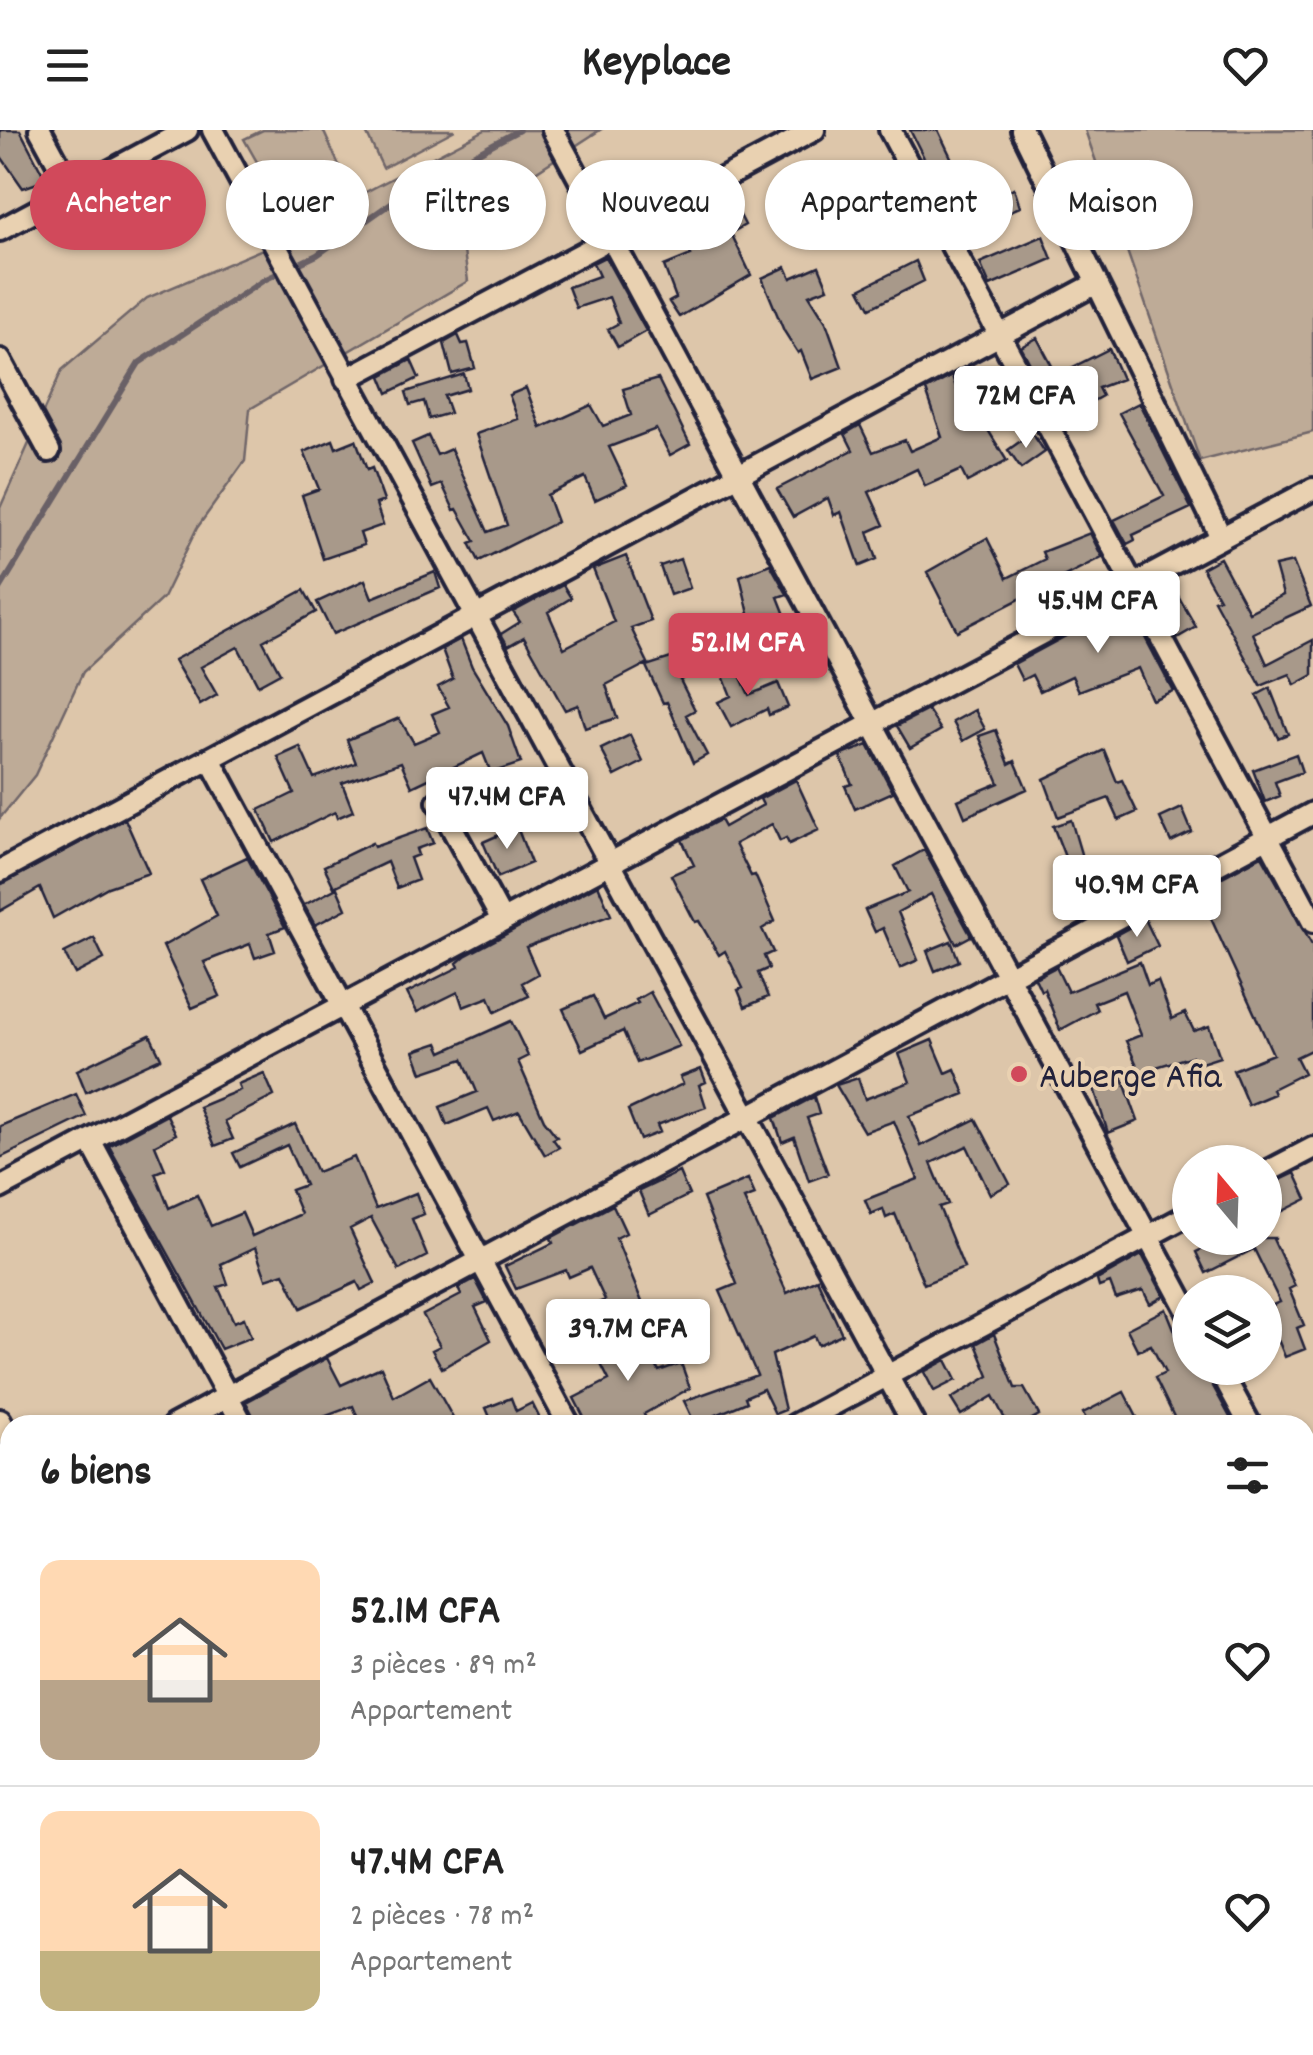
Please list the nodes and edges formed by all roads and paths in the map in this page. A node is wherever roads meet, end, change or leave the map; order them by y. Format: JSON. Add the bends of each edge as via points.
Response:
{"nodes":[{"id":1,"x":40,"y":130,"type":"edge"},
{"id":2,"x":186,"y":130,"type":"edge"},
{"id":3,"x":213,"y":130,"type":"edge"},
{"id":4,"x":553,"y":130,"type":"edge"},
{"id":5,"x":814,"y":130,"type":"edge"},
{"id":6,"x":890,"y":130,"type":"edge"},
{"id":7,"x":1022,"y":130,"type":"edge"},
{"id":8,"x":56,"y":160,"type":"edge"},
{"id":9,"x":130,"y":160,"type":"edge"},
{"id":10,"x":569,"y":160,"type":"edge"},
{"id":11,"x":745,"y":167,"type":"edge"},
{"id":12,"x":30,"y":214,"type":"edge"},
{"id":13,"x":0,"y":230,"type":"edge"},
{"id":14,"x":589,"y":250,"type":"edge"},
{"id":15,"x":617,"y":250,"type":"edge"},
{"id":16,"x":1097,"y":283,"type":"junction"},
{"id":17,"x":1000,"y":336,"type":"junction"},
{"id":18,"x":0,"y":360,"type":"edge"},
{"id":19,"x":346,"y":380,"type":"junction"},
{"id":20,"x":49,"y":452,"type":"dead end"},
{"id":21,"x":739,"y":476,"type":"junction"},
{"id":22,"x":1313,"y":489,"type":"edge"},
{"id":23,"x":1221,"y":538,"type":"junction"},
{"id":24,"x":1133,"y":584,"type":"junction"},
{"id":25,"x":475,"y":616,"type":"junction"},
{"id":26,"x":872,"y":723,"type":"junction"},
{"id":27,"x":210,"y":759,"type":"junction"},
{"id":28,"x":438,"y":802,"type":"dead end"},
{"id":29,"x":1313,"y":813,"type":"edge"},
{"id":30,"x":1268,"y":839,"type":"junction"},
{"id":31,"x":608,"y":862,"type":"junction"},
{"id":32,"x":0,"y":871,"type":"edge"},
{"id":33,"x":502,"y":920,"type":"junction"},
{"id":34,"x":1313,"y":922,"type":"edge"},
{"id":35,"x":1009,"y":978,"type":"junction"},
{"id":36,"x":342,"y":1005,"type":"junction"},
{"id":37,"x":747,"y":1118,"type":"junction"},
{"id":38,"x":90,"y":1140,"type":"junction"},
{"id":39,"x":1313,"y":1148,"type":"edge"},
{"id":40,"x":1282,"y":1165,"type":"edge"},
{"id":41,"x":0,"y":1188,"type":"edge"},
{"id":42,"x":1172,"y":1223,"type":"edge"},
{"id":43,"x":1148,"y":1236,"type":"junction"},
{"id":44,"x":480,"y":1261,"type":"junction"},
{"id":45,"x":1172,"y":1281,"type":"edge"},
{"id":46,"x":887,"y":1376,"type":"junction"},
{"id":47,"x":1228,"y":1385,"type":"edge"},
{"id":48,"x":228,"y":1396,"type":"junction"},
{"id":49,"x":193,"y":1415,"type":"edge"},
{"id":50,"x":238,"y":1415,"type":"edge"},
{"id":51,"x":564,"y":1415,"type":"edge"},
{"id":52,"x":814,"y":1415,"type":"edge"},
{"id":53,"x":908,"y":1415,"type":"edge"},
{"id":54,"x":1244,"y":1415,"type":"edge"}],
"edges":[{"from":1,"to":8,"type":"street"},
{"from":2,"to":9,"type":"street"},
{"from":3,"to":19,"type":"street"},
{"from":4,"to":10,"type":"street"},
{"from":5,"to":11,"type":"street"},
{"from":6,"to":17,"type":"street"},
{"from":7,"to":16,"type":"street"},
{"from":12,"to":13,"type":"street"},
{"from":14,"to":19,"type":"street"},
{"from":15,"to":21,"type":"street"},
{"from":16,"to":17,"type":"street"},
{"from":16,"to":23,"type":"street"},
{"from":17,"to":21,"type":"street"},
{"from":17,"to":24,"type":"street"},
{"from":18,"to":20,"type":"street"},
{"from":19,"to":25,"type":"street"},
{"from":21,"to":25,"type":"street"},
{"from":21,"to":26,"type":"street"},
{"from":22,"to":23,"type":"street"},
{"from":23,"to":24,"type":"street"},
{"from":24,"to":26,"type":"street"},
{"from":24,"to":30,"type":"street"},
{"from":25,"to":27,"type":"street"},
{"from":25,"to":31,"type":"street"},
{"from":26,"to":31,"type":"street"},
{"from":26,"to":35,"type":"street"},
{"from":27,"to":32,"type":"street"},
{"from":27,"to":36,"type":"street"},
{"from":28,"to":33,"type":"street"},
{"from":29,"to":30,"type":"street"},
{"from":30,"to":34,"type":"street"},
{"from":30,"to":35,"type":"street"},
{"from":31,"to":33,"type":"street"},
{"from":31,"to":37,"type":"street"},
{"from":33,"to":36,"type":"street"},
{"from":35,"to":37,"type":"street"},
{"from":35,"to":43,"type":"street"},
{"from":36,"to":38,"type":"street"},
{"from":36,"to":44,"type":"street"},
{"from":37,"to":44,"type":"street"},
{"from":37,"to":46,"type":"street"},
{"from":38,"to":41,"type":"street"},
{"from":38,"to":48,"type":"street"},
{"from":39,"to":40,"type":"street"},
{"from":42,"to":43,"type":"street"},
{"from":43,"to":45,"type":"street"},
{"from":43,"to":46,"type":"street"},
{"from":44,"to":48,"type":"street"},
{"from":44,"to":51,"type":"street"},
{"from":46,"to":52,"type":"street"},
{"from":46,"to":53,"type":"street"},
{"from":47,"to":54,"type":"street"},
{"from":48,"to":49,"type":"street"},
{"from":48,"to":50,"type":"street"}]}
